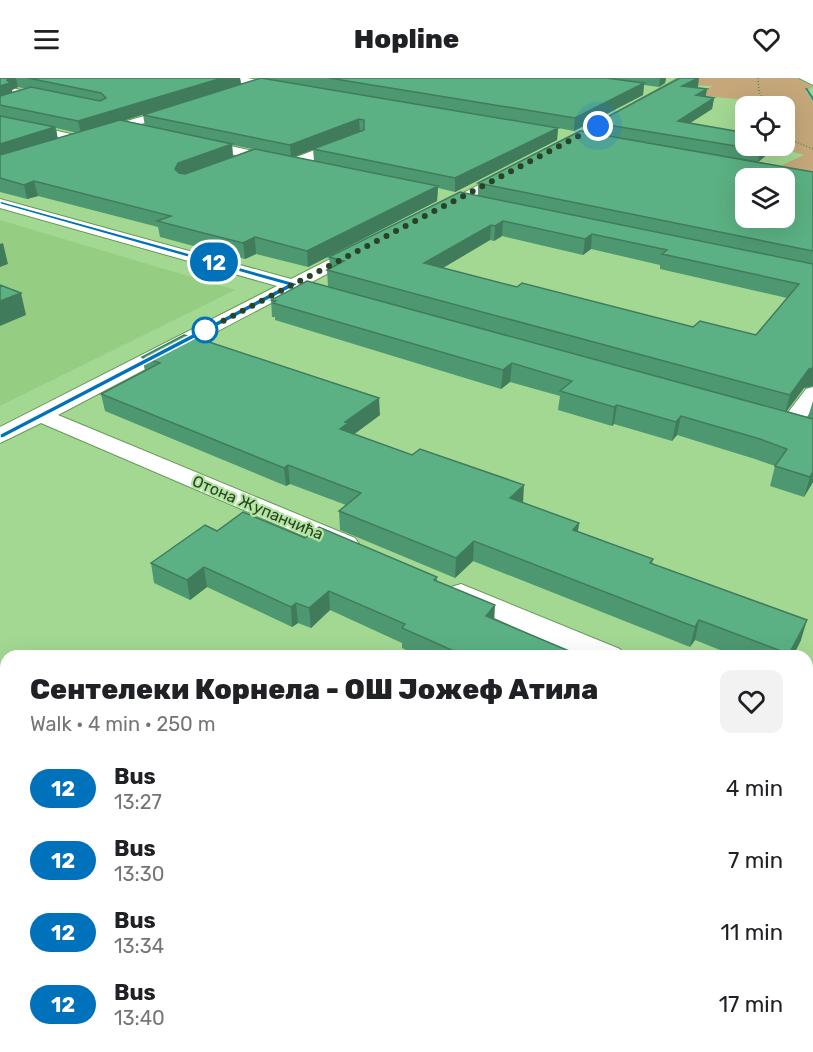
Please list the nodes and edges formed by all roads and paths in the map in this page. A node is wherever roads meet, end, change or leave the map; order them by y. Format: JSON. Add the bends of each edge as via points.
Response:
{"nodes":[{"id":1,"x":229,"y":78,"type":"edge"},
{"id":2,"x":279,"y":78,"type":"edge"},
{"id":3,"x":687,"y":78,"type":"edge"},
{"id":4,"x":758,"y":78,"type":"edge"},
{"id":5,"x":804,"y":78,"type":"edge"},
{"id":6,"x":813,"y":82,"type":"edge"},
{"id":7,"x":261,"y":84,"type":"junction"},
{"id":8,"x":0,"y":88,"type":"edge"},
{"id":9,"x":638,"y":89,"type":"edge"},
{"id":10,"x":240,"y":90,"type":"edge"},
{"id":11,"x":302,"y":90,"type":"edge"},
{"id":12,"x":660,"y":92,"type":"junction"},
{"id":13,"x":22,"y":94,"type":"junction"},
{"id":14,"x":0,"y":96,"type":"edge"},
{"id":15,"x":761,"y":96,"type":"edge"},
{"id":16,"x":0,"y":104,"type":"edge"},
{"id":17,"x":185,"y":107,"type":"edge"},
{"id":18,"x":0,"y":122,"type":"edge"},
{"id":19,"x":120,"y":127,"type":"junction"},
{"id":20,"x":150,"y":134,"type":"edge"},
{"id":21,"x":555,"y":134,"type":"edge"},
{"id":22,"x":359,"y":137,"type":"edge"},
{"id":23,"x":578,"y":138,"type":"junction"},
{"id":24,"x":80,"y":140,"type":"junction"},
{"id":25,"x":185,"y":141,"type":"edge"},
{"id":26,"x":601,"y":142,"type":"edge"},
{"id":27,"x":795,"y":142,"type":"edge"},
{"id":28,"x":60,"y":146,"type":"edge"},
{"id":29,"x":813,"y":149,"type":"edge"},
{"id":30,"x":548,"y":153,"type":"edge"},
{"id":31,"x":255,"y":156,"type":"junction"},
{"id":32,"x":235,"y":163,"type":"edge"},
{"id":33,"x":528,"y":163,"type":"edge"},
{"id":34,"x":291,"y":164,"type":"junction"},
{"id":35,"x":313,"y":168,"type":"edge"},
{"id":36,"x":436,"y":195,"type":"edge"},
{"id":37,"x":458,"y":199,"type":"junction"},
{"id":38,"x":0,"y":203,"type":"edge"},
{"id":39,"x":481,"y":204,"type":"edge"},
{"id":40,"x":427,"y":215,"type":"edge"},
{"id":41,"x":376,"y":242,"type":"edge"},
{"id":42,"x":293,"y":285,"type":"junction"},
{"id":43,"x":348,"y":300,"type":"edge"},
{"id":44,"x":813,"y":393,"type":"edge"},
{"id":45,"x":40,"y":415,"type":"junction"},
{"id":46,"x":768,"y":418,"type":"edge"},
{"id":47,"x":791,"y":424,"type":"junction"},
{"id":48,"x":813,"y":430,"type":"edge"},
{"id":49,"x":0,"y":436,"type":"edge"},
{"id":50,"x":369,"y":554,"type":"edge"},
{"id":51,"x":435,"y":582,"type":"edge"},
{"id":52,"x":595,"y":650,"type":"edge"}],
"edges":[{"from":1,"to":7,"type":"street"},
{"from":2,"to":7,"type":"street"},
{"from":3,"to":12,"type":"street"},
{"from":4,"to":15,"type":"path"},
{"from":5,"to":6,"type":"street"},
{"from":7,"to":10,"type":"street"},
{"from":7,"to":11,"type":"street"},
{"from":8,"to":13,"type":"street"},
{"from":9,"to":12,"type":"street"},
{"from":12,"to":23,"type":"street"},
{"from":13,"to":14,"type":"street"},
{"from":13,"to":16,"type":"street"},
{"from":17,"to":19,"type":"street"},
{"from":18,"to":24,"type":"street"},
{"from":19,"to":20,"type":"street"},
{"from":19,"to":24,"type":"street"},
{"from":21,"to":23,"type":"street"},
{"from":22,"to":34,"type":"street"},
{"from":23,"to":26,"type":"street"},
{"from":23,"to":30,"type":"street"},
{"from":24,"to":28,"type":"street"},
{"from":25,"to":31,"type":"street"},
{"from":27,"to":29,"type":"path"},
{"from":31,"to":32,"type":"street"},
{"from":31,"to":34,"type":"street"},
{"from":33,"to":37,"type":"street"},
{"from":34,"to":35,"type":"street"},
{"from":36,"to":37,"type":"street"},
{"from":37,"to":39,"type":"street"},
{"from":37,"to":40,"type":"street"},
{"from":38,"to":42,"type":"street"},
{"from":41,"to":42,"type":"street"},
{"from":42,"to":43,"type":"street"},
{"from":42,"to":45,"type":"street"},
{"from":44,"to":47,"type":"street"},
{"from":45,"to":49,"type":"street"},
{"from":45,"to":50,"type":"street","name":"Отона Жупанчића"},
{"from":46,"to":47,"type":"street"},
{"from":47,"to":48,"type":"street"},
{"from":51,"to":52,"type":"street"}]}
